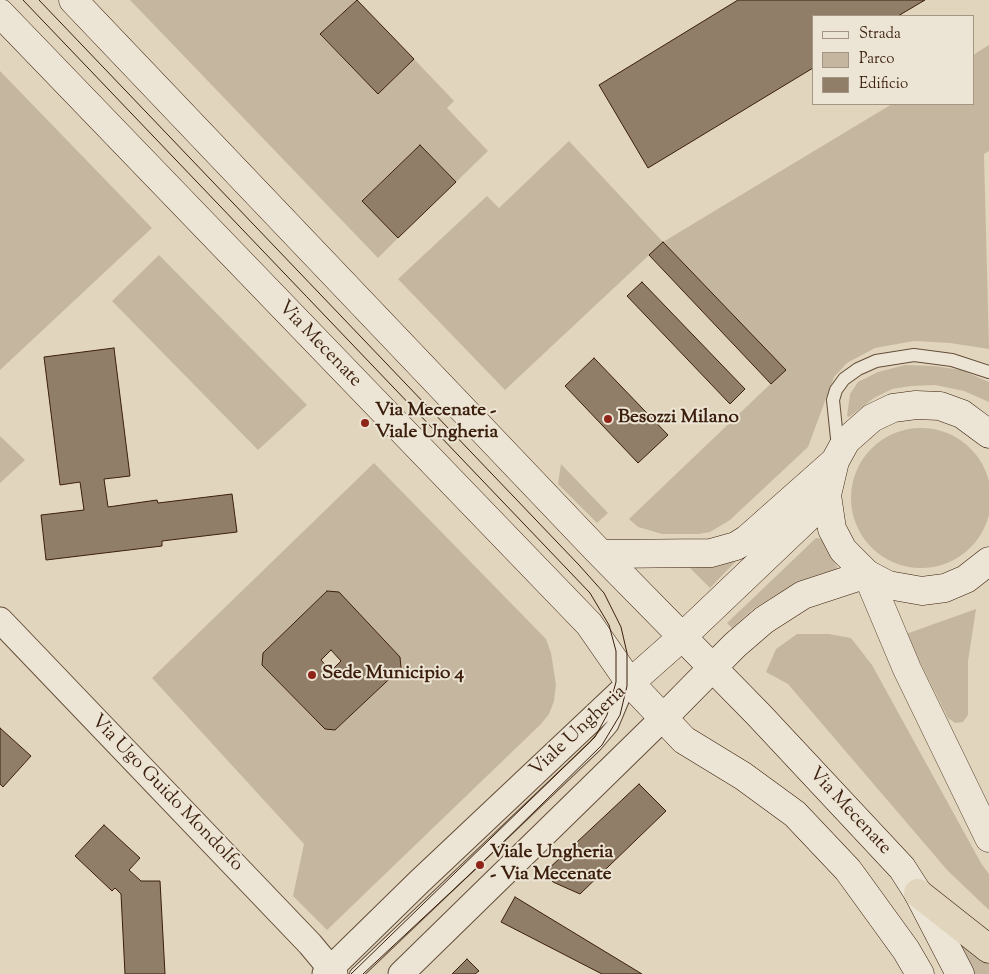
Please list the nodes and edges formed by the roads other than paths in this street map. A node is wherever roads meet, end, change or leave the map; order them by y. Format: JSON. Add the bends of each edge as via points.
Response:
{"nodes":[{"id":1,"x":72,"y":0,"type":"edge"},
{"id":2,"x":0,"y":13,"type":"edge"},
{"id":3,"x":989,"y":372,"type":"edge"},
{"id":4,"x":989,"y":434,"type":"edge"},
{"id":5,"x":836,"y":457,"type":"junction"},
{"id":6,"x":827,"y":499,"type":"junction"},
{"id":7,"x":601,"y":554,"type":"junction"},
{"id":8,"x":989,"y":561,"type":"edge"},
{"id":9,"x":867,"y":574,"type":"junction"},
{"id":10,"x":0,"y":620,"type":"edge"},
{"id":11,"x":682,"y":638,"type":"junction"},
{"id":12,"x":711,"y":668,"type":"junction"},
{"id":13,"x":630,"y":683,"type":"junction"},
{"id":14,"x":663,"y":718,"type":"junction"},
{"id":15,"x":989,"y":838,"type":"edge"},
{"id":16,"x":918,"y":893,"type":"junction"},
{"id":17,"x":989,"y":948,"type":"edge"},
{"id":18,"x":330,"y":972,"type":"edge"},
{"id":19,"x":356,"y":974,"type":"edge"},
{"id":20,"x":401,"y":974,"type":"edge"},
{"id":21,"x":920,"y":974,"type":"edge"},
{"id":22,"x":960,"y":974,"type":"edge"}],
"edges":[{"from":1,"to":7,"type":"main road","name":"Via Mecenate"},
{"from":2,"to":13,"type":"main road","name":"Via Mecenate","via":[[589,624]]},
{"from":3,"to":5,"type":"lane","via":[[952,360],[914,355],[876,361],[858,369],[844,379],[833,400]]},
{"from":4,"to":5,"type":"main road","via":[[972,420],[951,410],[928,405],[905,406],[883,413],[863,425],[846,441]]},
{"from":5,"to":6,"type":"main road"},
{"from":5,"to":7,"type":"main road","via":[[736,546],[711,553]]},
{"from":6,"to":9,"type":"main road","via":[[829,518],[837,540],[850,559]]},
{"from":6,"to":11,"type":"main road"},
{"from":7,"to":11,"type":"main road","name":"Via Mecenate"},
{"from":8,"to":9,"type":"main road","via":[[956,584],[922,591],[888,585]]},
{"from":9,"to":12,"type":"main road","via":[[803,595],[764,620]]},
{"from":9,"to":15,"type":"main road","via":[[908,669]]},
{"from":10,"to":18,"type":"street","name":"Via Ugo Guido Mondolfo"},
{"from":11,"to":12,"type":"main road","name":"Via Mecenate"},
{"from":11,"to":13,"type":"main road"},
{"from":12,"to":14,"type":"main road"},
{"from":12,"to":16,"type":"main road","name":"Via Mecenate","via":[[902,868]]},
{"from":13,"to":14,"type":"main road","name":"Via Mecenate"},
{"from":13,"to":18,"type":"street","name":"Viale Ungheria","via":[[419,882]]},
{"from":13,"to":19,"type":"lane","name":"Viale Ungheria","via":[[612,726],[595,746]]},
{"from":14,"to":20,"type":"street"},
{"from":14,"to":21,"type":"main road","name":"Via Mecenate","via":[[684,740],[796,814],[848,870]]},
{"from":16,"to":17,"type":"highway"},
{"from":16,"to":22,"type":"main road","name":"Via Mecenate"}]}
